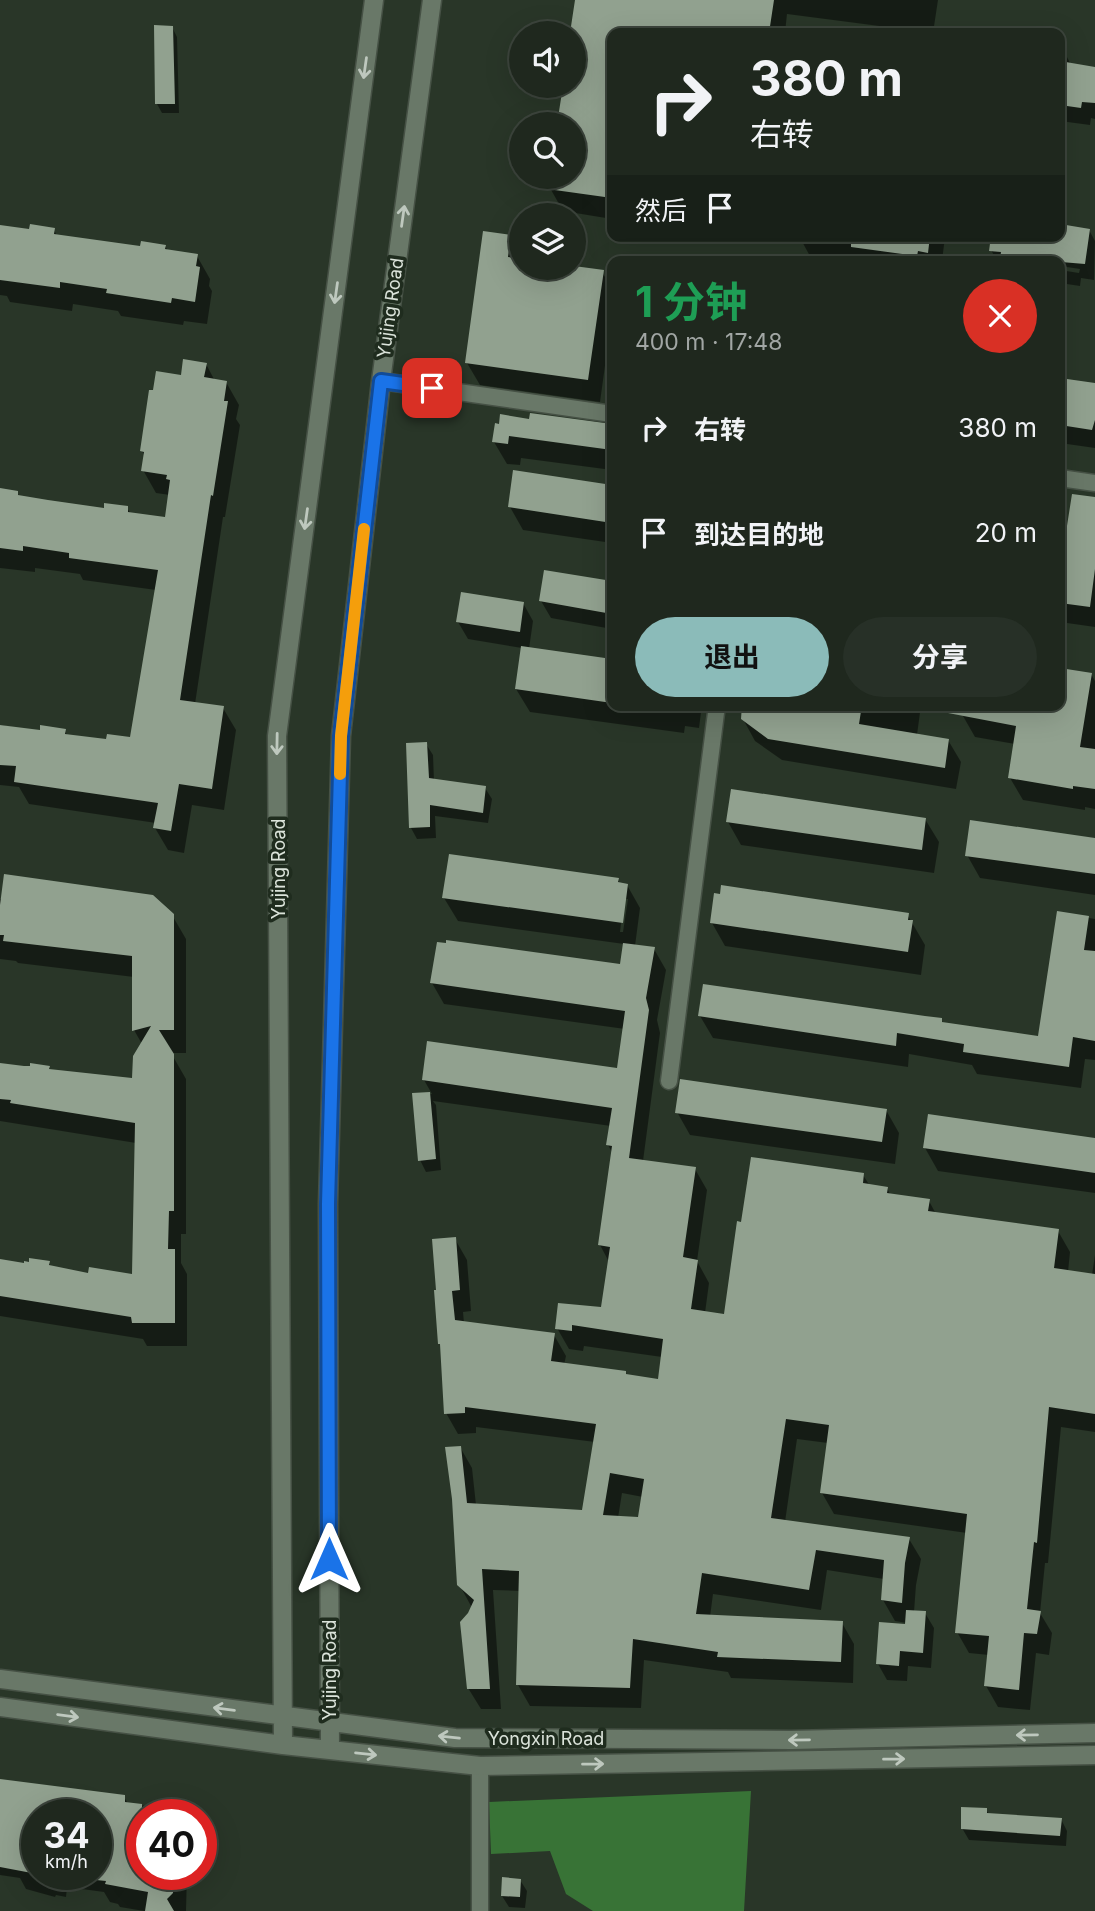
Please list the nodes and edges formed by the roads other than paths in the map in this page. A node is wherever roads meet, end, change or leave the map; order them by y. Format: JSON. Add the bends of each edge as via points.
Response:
{"nodes":[{"id":1,"x":374,"y":0,"type":"edge"},
{"id":2,"x":432,"y":0,"type":"edge"},
{"id":3,"x":381,"y":381,"type":"junction"},
{"id":4,"x":607,"y":413,"type":"edge"},
{"id":5,"x":1065,"y":479,"type":"edge"},
{"id":6,"x":1095,"y":483,"type":"edge"},
{"id":7,"x":716,"y":711,"type":"edge"},
{"id":8,"x":669,"y":1081,"type":"dead end"},
{"id":9,"x":0,"y":1679,"type":"edge"},
{"id":10,"x":0,"y":1707,"type":"edge"},
{"id":11,"x":283,"y":1716,"type":"junction"},
{"id":12,"x":330,"y":1722,"type":"junction"},
{"id":13,"x":1095,"y":1734,"type":"edge"},
{"id":14,"x":283,"y":1745,"type":"junction"},
{"id":15,"x":330,"y":1750,"type":"junction"},
{"id":16,"x":1095,"y":1755,"type":"edge"},
{"id":17,"x":480,"y":1766,"type":"junction"},
{"id":18,"x":480,"y":1911,"type":"edge"}],
"edges":[{"from":1,"to":11,"type":"street","name":"Yujing Road","one_way":true,"via":[[277,736]]},
{"from":3,"to":2,"type":"street","name":"Yujing Road","one_way":true},
{"from":3,"to":4,"type":"street"},
{"from":3,"to":12,"type":"street","name":"Yujing Road","via":[[341,736],[328,1204]]},
{"from":5,"to":6,"type":"street"},
{"from":7,"to":8,"type":"street"},
{"from":11,"to":9,"type":"street","name":"Yongxin Road","one_way":true},
{"from":10,"to":14,"type":"street","name":"Yongxin Road","one_way":true},
{"from":11,"to":12,"type":"street","name":"Yongxin Road"},
{"from":11,"to":14,"type":"street","name":"Yujing Road"},
{"from":13,"to":12,"type":"street","name":"Yongxin Road","one_way":true,"via":[[791,1740],[456,1738]]},
{"from":12,"to":15,"type":"street","name":"Yujing Road"},
{"from":14,"to":15,"type":"street","name":"Yongxin Road"},
{"from":15,"to":17,"type":"street","name":"Yongxin Road","one_way":true},
{"from":17,"to":16,"type":"street","name":"Yongxin Road","one_way":true},
{"from":17,"to":18,"type":"street"}]}
